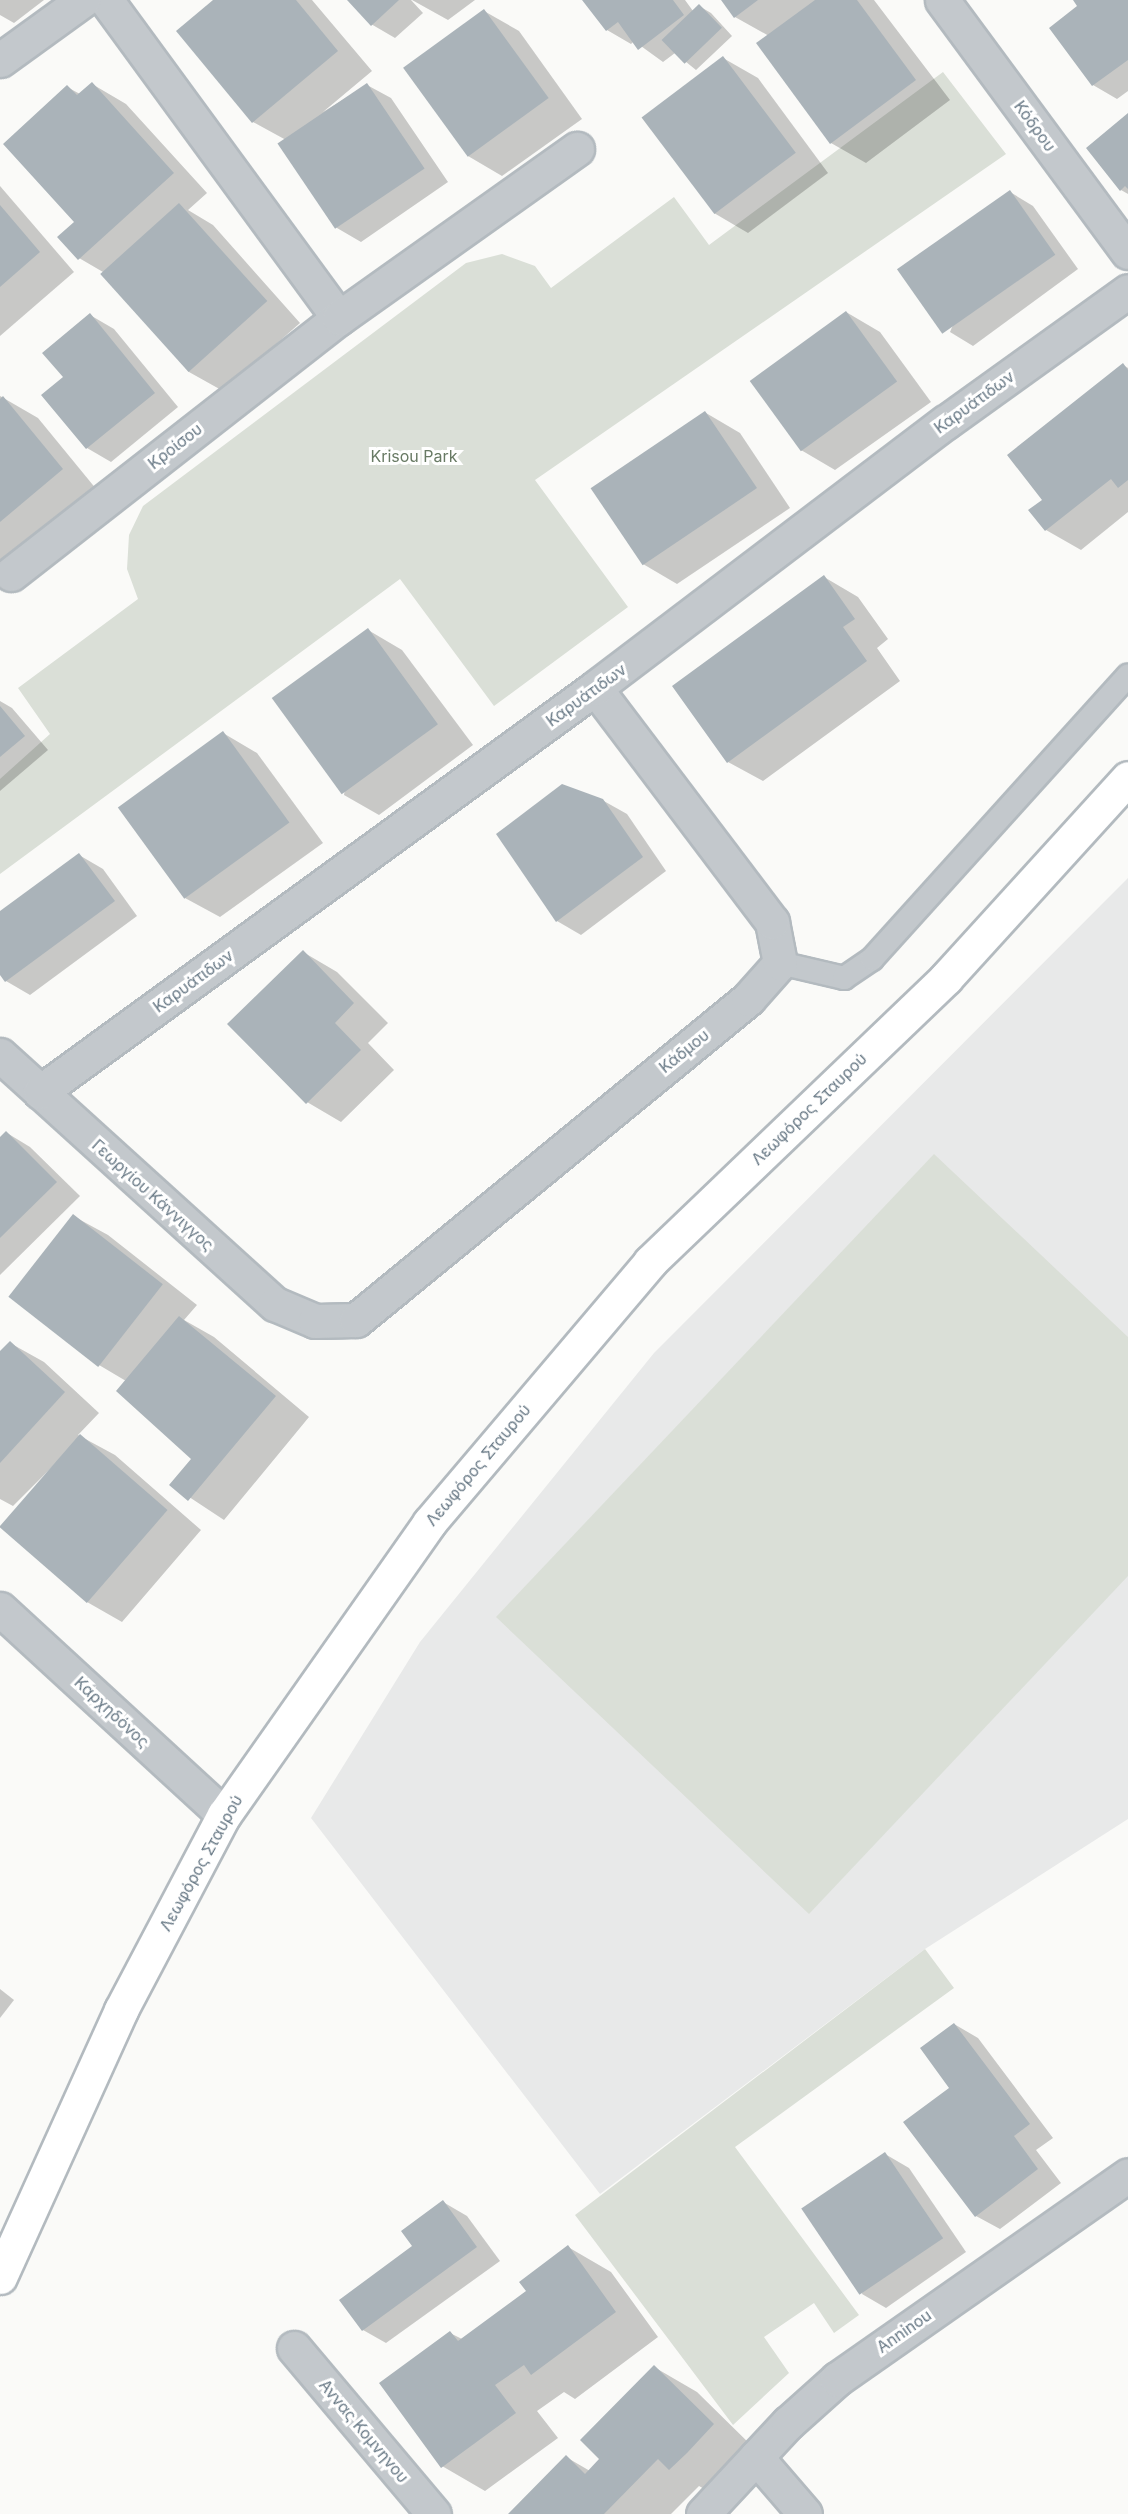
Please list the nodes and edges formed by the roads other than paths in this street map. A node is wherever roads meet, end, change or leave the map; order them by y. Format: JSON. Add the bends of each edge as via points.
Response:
{"nodes":[{"id":1,"x":83,"y":0,"type":"edge"},
{"id":2,"x":106,"y":0,"type":"edge"},
{"id":3,"x":942,"y":0,"type":"edge"},
{"id":4,"x":0,"y":60,"type":"edge"},
{"id":5,"x":577,"y":149,"type":"dead end"},
{"id":6,"x":1128,"y":252,"type":"edge"},
{"id":7,"x":1128,"y":291,"type":"edge"},
{"id":8,"x":339,"y":318,"type":"junction"},
{"id":9,"x":11,"y":574,"type":"dead end"},
{"id":10,"x":1128,"y":675,"type":"edge"},
{"id":11,"x":595,"y":688,"type":"junction"},
{"id":12,"x":1128,"y":778,"type":"edge"},
{"id":13,"x":780,"y":963,"type":"junction"},
{"id":14,"x":0,"y":1055,"type":"edge"},
{"id":15,"x":40,"y":1092,"type":"junction"},
{"id":16,"x":315,"y":1321,"type":"joint"},
{"id":17,"x":0,"y":1609,"type":"edge"},
{"id":18,"x":224,"y":1815,"type":"junction"},
{"id":19,"x":1124,"y":2185,"type":"edge"},
{"id":20,"x":0,"y":2277,"type":"edge"},
{"id":21,"x":294,"y":2348,"type":"dead end"},
{"id":22,"x":756,"y":2457,"type":"junction"},
{"id":23,"x":434,"y":2514,"type":"edge"},
{"id":24,"x":703,"y":2514,"type":"edge"},
{"id":25,"x":805,"y":2514,"type":"edge"}],
"edges":[{"from":1,"to":4,"type":"street"},
{"from":2,"to":8,"type":"street"},
{"from":3,"to":6,"type":"street","name":"Κόδρου"},
{"from":5,"to":8,"type":"street","name":"Κροίσου"},
{"from":7,"to":11,"type":"street","name":"Καρυάτιδων","via":[[946,422]]},
{"from":8,"to":9,"type":"street","name":"Κροίσου"},
{"from":10,"to":13,"type":"lane","via":[[872,959],[844,978]]},
{"from":11,"to":13,"type":"street","via":[[772,922]]},
{"from":11,"to":15,"type":"street","name":"Καρυάτιδων"},
{"from":12,"to":18,"type":"main road","name":"Λεωφόρος Σταυρού","via":[[946,978],[650,1262],[429,1523]]},
{"from":13,"to":16,"type":"street","name":"Κάδμου","via":[[748,999],[356,1320]]},
{"from":14,"to":15,"type":"street","name":"Γεωργίου Κάννιγγος"},
{"from":15,"to":16,"type":"street","name":"Γεωργίου Κάννιγγος","via":[[275,1304]]},
{"from":17,"to":18,"type":"street","name":"Καρχηδόνος"},
{"from":18,"to":20,"type":"main road","name":"Λεωφόρος Σταυρού","via":[[122,2010]]},
{"from":19,"to":22,"type":"street","name":"Anninou","via":[[837,2379]]},
{"from":21,"to":23,"type":"street","name":"Αννας Κομνηνου"},
{"from":22,"to":24,"type":"street","name":"Anninou"},
{"from":22,"to":25,"type":"street"}]}
